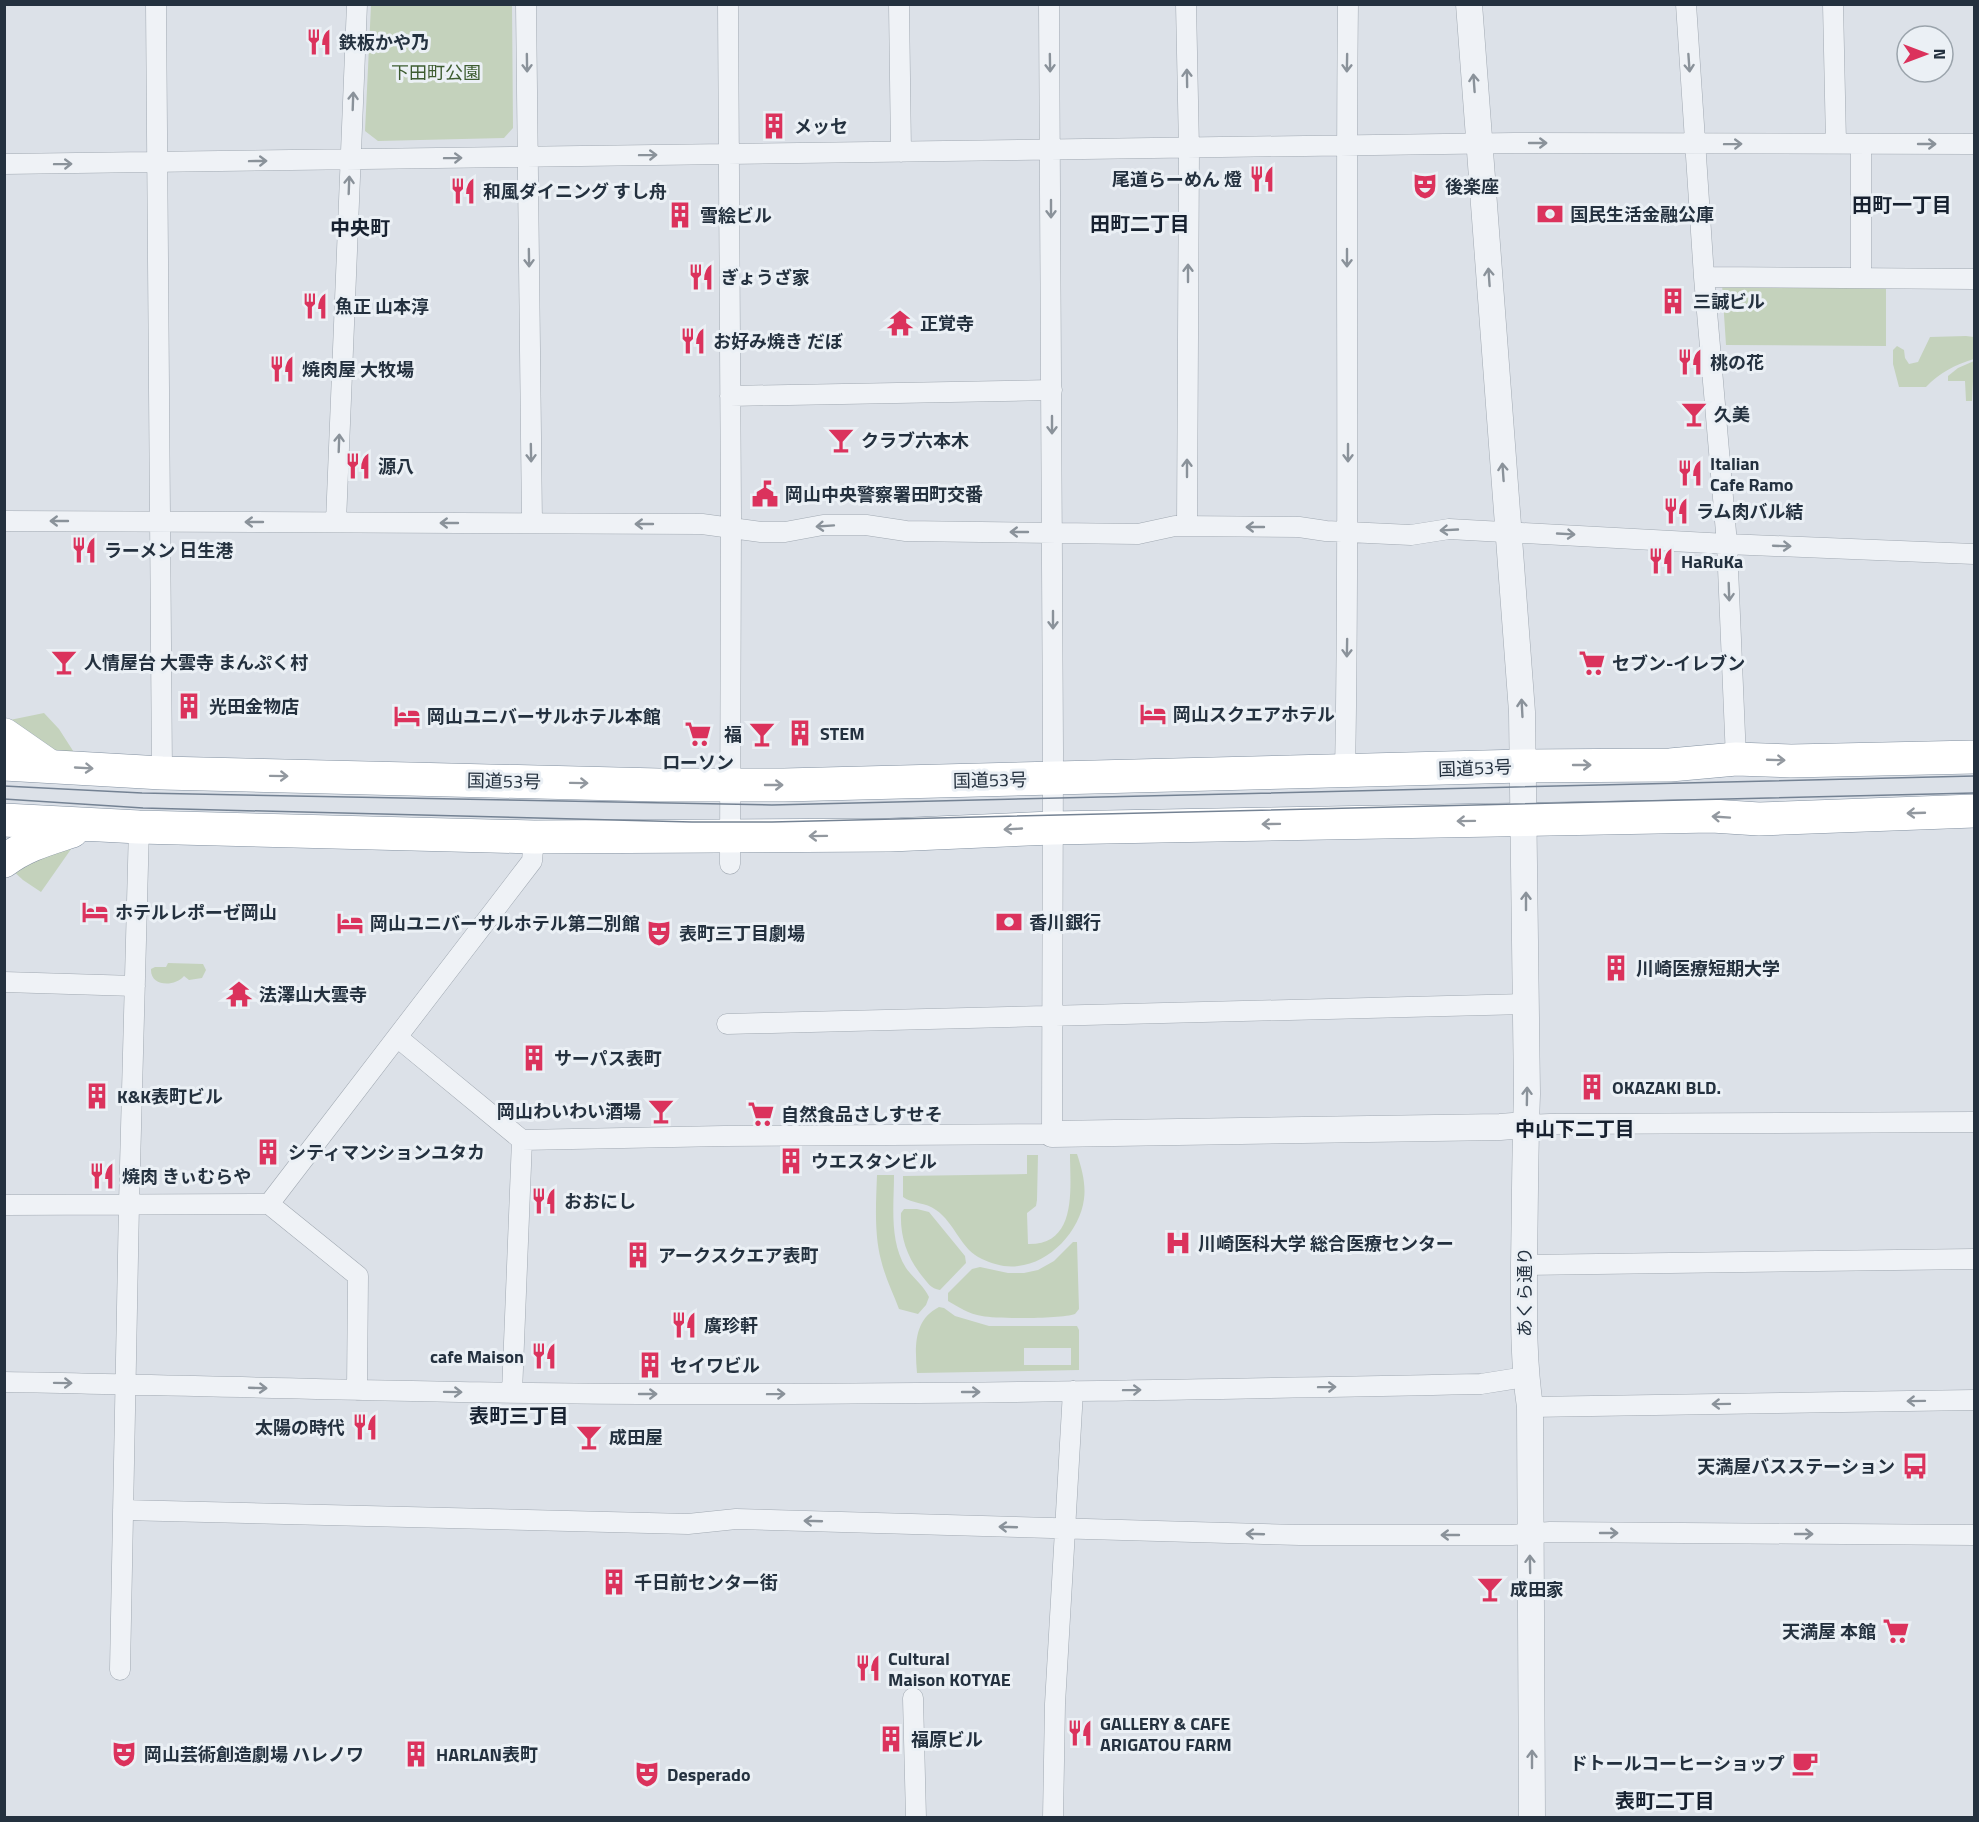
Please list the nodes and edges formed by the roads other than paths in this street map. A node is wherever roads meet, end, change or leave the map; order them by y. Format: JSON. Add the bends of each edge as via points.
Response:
{"nodes":[{"id":1,"x":156,"y":4,"type":"edge"},
{"id":2,"x":357,"y":4,"type":"edge"},
{"id":3,"x":526,"y":4,"type":"edge"},
{"id":4,"x":728,"y":4,"type":"edge"},
{"id":5,"x":899,"y":4,"type":"edge"},
{"id":6,"x":1049,"y":4,"type":"edge"},
{"id":7,"x":1186,"y":4,"type":"edge"},
{"id":8,"x":1348,"y":4,"type":"edge"},
{"id":9,"x":1469,"y":4,"type":"edge"},
{"id":10,"x":1686,"y":4,"type":"edge"},
{"id":11,"x":1833,"y":4,"type":"edge"},
{"id":12,"x":1836,"y":143,"type":"junction"},
{"id":13,"x":1479,"y":144,"type":"junction"},
{"id":14,"x":1695,"y":144,"type":"junction"},
{"id":15,"x":1862,"y":144,"type":"junction"},
{"id":16,"x":1974,"y":144,"type":"edge"},
{"id":17,"x":1346,"y":146,"type":"junction"},
{"id":18,"x":1189,"y":149,"type":"junction"},
{"id":19,"x":1051,"y":150,"type":"junction"},
{"id":20,"x":901,"y":152,"type":"junction"},
{"id":21,"x":728,"y":154,"type":"junction"},
{"id":22,"x":528,"y":157,"type":"junction"},
{"id":23,"x":350,"y":160,"type":"junction"},
{"id":24,"x":158,"y":162,"type":"junction"},
{"id":25,"x":4,"y":164,"type":"edge"},
{"id":26,"x":1704,"y":277,"type":"junction"},
{"id":27,"x":1862,"y":277,"type":"junction"},
{"id":28,"x":1974,"y":279,"type":"edge"},
{"id":29,"x":1052,"y":390,"type":"junction"},
{"id":30,"x":730,"y":396,"type":"junction"},
{"id":31,"x":4,"y":521,"type":"edge"},
{"id":32,"x":161,"y":522,"type":"junction"},
{"id":33,"x":336,"y":522,"type":"junction"},
{"id":34,"x":532,"y":523,"type":"junction"},
{"id":35,"x":1187,"y":526,"type":"junction"},
{"id":36,"x":731,"y":528,"type":"junction"},
{"id":37,"x":1508,"y":531,"type":"junction"},
{"id":38,"x":1052,"y":532,"type":"junction"},
{"id":39,"x":1348,"y":533,"type":"junction"},
{"id":40,"x":1727,"y":544,"type":"junction"},
{"id":41,"x":1974,"y":554,"type":"edge"},
{"id":42,"x":4,"y":734,"type":"edge"},
{"id":43,"x":1974,"y":757,"type":"edge"},
{"id":44,"x":1736,"y":759,"type":"junction"},
{"id":45,"x":4,"y":764,"type":"edge"},
{"id":46,"x":50,"y":766,"type":"junction"},
{"id":47,"x":1523,"y":766,"type":"junction"},
{"id":48,"x":1345,"y":772,"type":"junction"},
{"id":49,"x":162,"y":773,"type":"junction"},
{"id":50,"x":1053,"y":779,"type":"junction"},
{"id":51,"x":729,"y":784,"type":"junction"},
{"id":52,"x":1974,"y":811,"type":"edge"},
{"id":53,"x":4,"y":820,"type":"edge"},
{"id":54,"x":1524,"y":820,"type":"junction"},
{"id":55,"x":91,"y":826,"type":"junction"},
{"id":56,"x":139,"y":827,"type":"junction"},
{"id":57,"x":1052,"y":828,"type":"junction"},
{"id":58,"x":534,"y":837,"type":"junction"},
{"id":59,"x":730,"y":850,"type":"junction"},
{"id":60,"x":4,"y":861,"type":"edge"},
{"id":61,"x":4,"y":982,"type":"edge"},
{"id":62,"x":135,"y":986,"type":"junction"},
{"id":63,"x":1526,"y":1004,"type":"junction"},
{"id":64,"x":1052,"y":1017,"type":"junction"},
{"id":65,"x":727,"y":1024,"type":"dead end"},
{"id":66,"x":397,"y":1037,"type":"junction"},
{"id":67,"x":1974,"y":1122,"type":"edge"},
{"id":68,"x":1526,"y":1125,"type":"junction"},
{"id":69,"x":1485,"y":1127,"type":"junction"},
{"id":70,"x":1052,"y":1134,"type":"junction"},
{"id":71,"x":522,"y":1140,"type":"junction"},
{"id":72,"x":4,"y":1204,"type":"edge"},
{"id":73,"x":129,"y":1204,"type":"junction"},
{"id":74,"x":269,"y":1204,"type":"junction"},
{"id":75,"x":1974,"y":1259,"type":"edge"},
{"id":76,"x":1524,"y":1265,"type":"junction"},
{"id":77,"x":1526,"y":1377,"type":"junction"},
{"id":78,"x":4,"y":1382,"type":"edge"},
{"id":79,"x":125,"y":1384,"type":"junction"},
{"id":80,"x":357,"y":1390,"type":"junction"},
{"id":81,"x":1073,"y":1391,"type":"junction"},
{"id":82,"x":512,"y":1393,"type":"junction"},
{"id":83,"x":1974,"y":1400,"type":"edge"},
{"id":84,"x":1530,"y":1407,"type":"junction"},
{"id":85,"x":123,"y":1510,"type":"junction"},
{"id":86,"x":1066,"y":1529,"type":"junction"},
{"id":87,"x":1529,"y":1533,"type":"junction"},
{"id":88,"x":1974,"y":1535,"type":"edge"},
{"id":89,"x":120,"y":1670,"type":"dead end"},
{"id":90,"x":913,"y":1698,"type":"dead end"},
{"id":91,"x":916,"y":1818,"type":"edge"},
{"id":92,"x":1053,"y":1818,"type":"edge"},
{"id":93,"x":1532,"y":1818,"type":"edge"}],
"edges":[{"from":1,"to":24,"type":"street"},
{"from":23,"to":2,"type":"street","one_way":true},
{"from":3,"to":22,"type":"street","one_way":true},
{"from":4,"to":21,"type":"street"},
{"from":5,"to":20,"type":"street"},
{"from":6,"to":19,"type":"street","one_way":true},
{"from":18,"to":7,"type":"street","one_way":true},
{"from":8,"to":17,"type":"street","one_way":true},
{"from":13,"to":9,"type":"street","name":"あくら通り","one_way":true},
{"from":10,"to":14,"type":"street","one_way":true},
{"from":11,"to":12,"type":"street"},
{"from":14,"to":12,"type":"street","one_way":true},
{"from":12,"to":15,"type":"street"},
{"from":13,"to":14,"type":"street","one_way":true},
{"from":13,"to":17,"type":"street"},
{"from":37,"to":13,"type":"street","name":"あくら通り","one_way":true},
{"from":14,"to":26,"type":"street"},
{"from":15,"to":16,"type":"street","one_way":true},
{"from":15,"to":27,"type":"street"},
{"from":17,"to":18,"type":"street"},
{"from":17,"to":39,"type":"street","one_way":true},
{"from":18,"to":19,"type":"street"},
{"from":35,"to":18,"type":"street","one_way":true},
{"from":19,"to":20,"type":"street"},
{"from":19,"to":29,"type":"street","one_way":true},
{"from":20,"to":21,"type":"street"},
{"from":22,"to":21,"type":"street","one_way":true},
{"from":21,"to":30,"type":"street"},
{"from":23,"to":22,"type":"street","one_way":true},
{"from":22,"to":34,"type":"street","one_way":true},
{"from":24,"to":23,"type":"street","one_way":true},
{"from":33,"to":23,"type":"street","one_way":true},
{"from":25,"to":24,"type":"street","one_way":true},
{"from":24,"to":32,"type":"street"},
{"from":26,"to":27,"type":"street"},
{"from":26,"to":40,"type":"street"},
{"from":27,"to":28,"type":"street"},
{"from":29,"to":30,"type":"street"},
{"from":29,"to":38,"type":"street","one_way":true},
{"from":30,"to":36,"type":"street"},
{"from":32,"to":31,"type":"street","one_way":true},
{"from":33,"to":32,"type":"street","one_way":true},
{"from":32,"to":49,"type":"street"},
{"from":34,"to":33,"type":"street","one_way":true},
{"from":36,"to":34,"type":"street","one_way":true,"via":[[702,524]]},
{"from":35,"to":38,"type":"street","via":[[1138,534]]},
{"from":39,"to":35,"type":"street","one_way":true,"via":[[1299,527]]},
{"from":38,"to":36,"type":"street","one_way":true,"via":[[906,531],[866,525],[823,525],[785,532]]},
{"from":36,"to":51,"type":"street"},
{"from":37,"to":39,"type":"street","one_way":true},
{"from":37,"to":40,"type":"street","one_way":true},
{"from":47,"to":37,"type":"street","name":"あくら通り","one_way":true},
{"from":38,"to":50,"type":"street","one_way":true},
{"from":39,"to":48,"type":"street","one_way":true},
{"from":40,"to":41,"type":"street","one_way":true},
{"from":40,"to":44,"type":"street","one_way":true},
{"from":42,"to":46,"type":"main road"},
{"from":44,"to":43,"type":"highway","name":"国道53号","one_way":true},
{"from":47,"to":44,"type":"highway","name":"国道53号","one_way":true,"via":[[1670,765]]},
{"from":45,"to":46,"type":"highway","name":"国道53号"},
{"from":46,"to":49,"type":"highway","name":"国道53号","one_way":true},
{"from":47,"to":48,"type":"highway","name":"国道53号"},
{"from":47,"to":54,"type":"street","name":"あくら通り"},
{"from":48,"to":50,"type":"highway","name":"国道53号"},
{"from":49,"to":51,"type":"highway","name":"国道53号","one_way":true},
{"from":51,"to":50,"type":"highway","name":"国道53号","one_way":true},
{"from":50,"to":57,"type":"street"},
{"from":51,"to":59,"type":"street"},
{"from":52,"to":54,"type":"highway","one_way":true,"via":[[1759,819],[1712,816]]},
{"from":53,"to":55,"type":"highway"},
{"from":54,"to":57,"type":"highway","one_way":true},
{"from":63,"to":54,"type":"street","name":"あくら通り","one_way":true},
{"from":55,"to":56,"type":"highway"},
{"from":55,"to":60,"type":"highway","via":[[38,842]]},
{"from":56,"to":58,"type":"highway"},
{"from":56,"to":62,"type":"street"},
{"from":57,"to":59,"type":"highway","one_way":true,"via":[[890,835]]},
{"from":57,"to":64,"type":"street"},
{"from":58,"to":59,"type":"highway"},
{"from":58,"to":66,"type":"street","via":[[532,861]]},
{"from":61,"to":62,"type":"street"},
{"from":62,"to":73,"type":"street"},
{"from":63,"to":64,"type":"street"},
{"from":68,"to":63,"type":"street","name":"あくら通り","one_way":true},
{"from":64,"to":65,"type":"street"},
{"from":64,"to":70,"type":"street"},
{"from":66,"to":71,"type":"street"},
{"from":66,"to":74,"type":"street"},
{"from":67,"to":68,"type":"street"},
{"from":68,"to":69,"type":"street"},
{"from":68,"to":76,"type":"street","name":"あくら通り"},
{"from":69,"to":70,"type":"street"},
{"from":69,"to":77,"type":"street","via":[[1507,1135],[1513,1146],[1514,1353]]},
{"from":70,"to":71,"type":"street"},
{"from":71,"to":82,"type":"street"},
{"from":72,"to":73,"type":"street"},
{"from":73,"to":74,"type":"street"},
{"from":73,"to":79,"type":"street"},
{"from":74,"to":80,"type":"street","via":[[358,1276]]},
{"from":75,"to":76,"type":"street"},
{"from":76,"to":77,"type":"street","name":"あくら通り"},
{"from":81,"to":77,"type":"street","one_way":true,"via":[[1480,1384]]},
{"from":77,"to":84,"type":"street","name":"あくら通り"},
{"from":78,"to":79,"type":"street","one_way":true},
{"from":79,"to":80,"type":"street","one_way":true},
{"from":79,"to":85,"type":"street"},
{"from":80,"to":82,"type":"street","one_way":true},
{"from":82,"to":81,"type":"street","one_way":true},
{"from":81,"to":86,"type":"street"},
{"from":83,"to":84,"type":"street","one_way":true},
{"from":84,"to":87,"type":"street","name":"あくら通り"},
{"from":86,"to":85,"type":"street","one_way":true,"via":[[736,1519],[688,1524]]},
{"from":85,"to":89,"type":"street"},
{"from":87,"to":86,"type":"street","one_way":true,"via":[[1300,1535]]},
{"from":86,"to":92,"type":"street","via":[[1055,1704]]},
{"from":87,"to":88,"type":"street","one_way":true},
{"from":93,"to":87,"type":"street","name":"あくら通り","one_way":true},
{"from":90,"to":91,"type":"street"}]}
